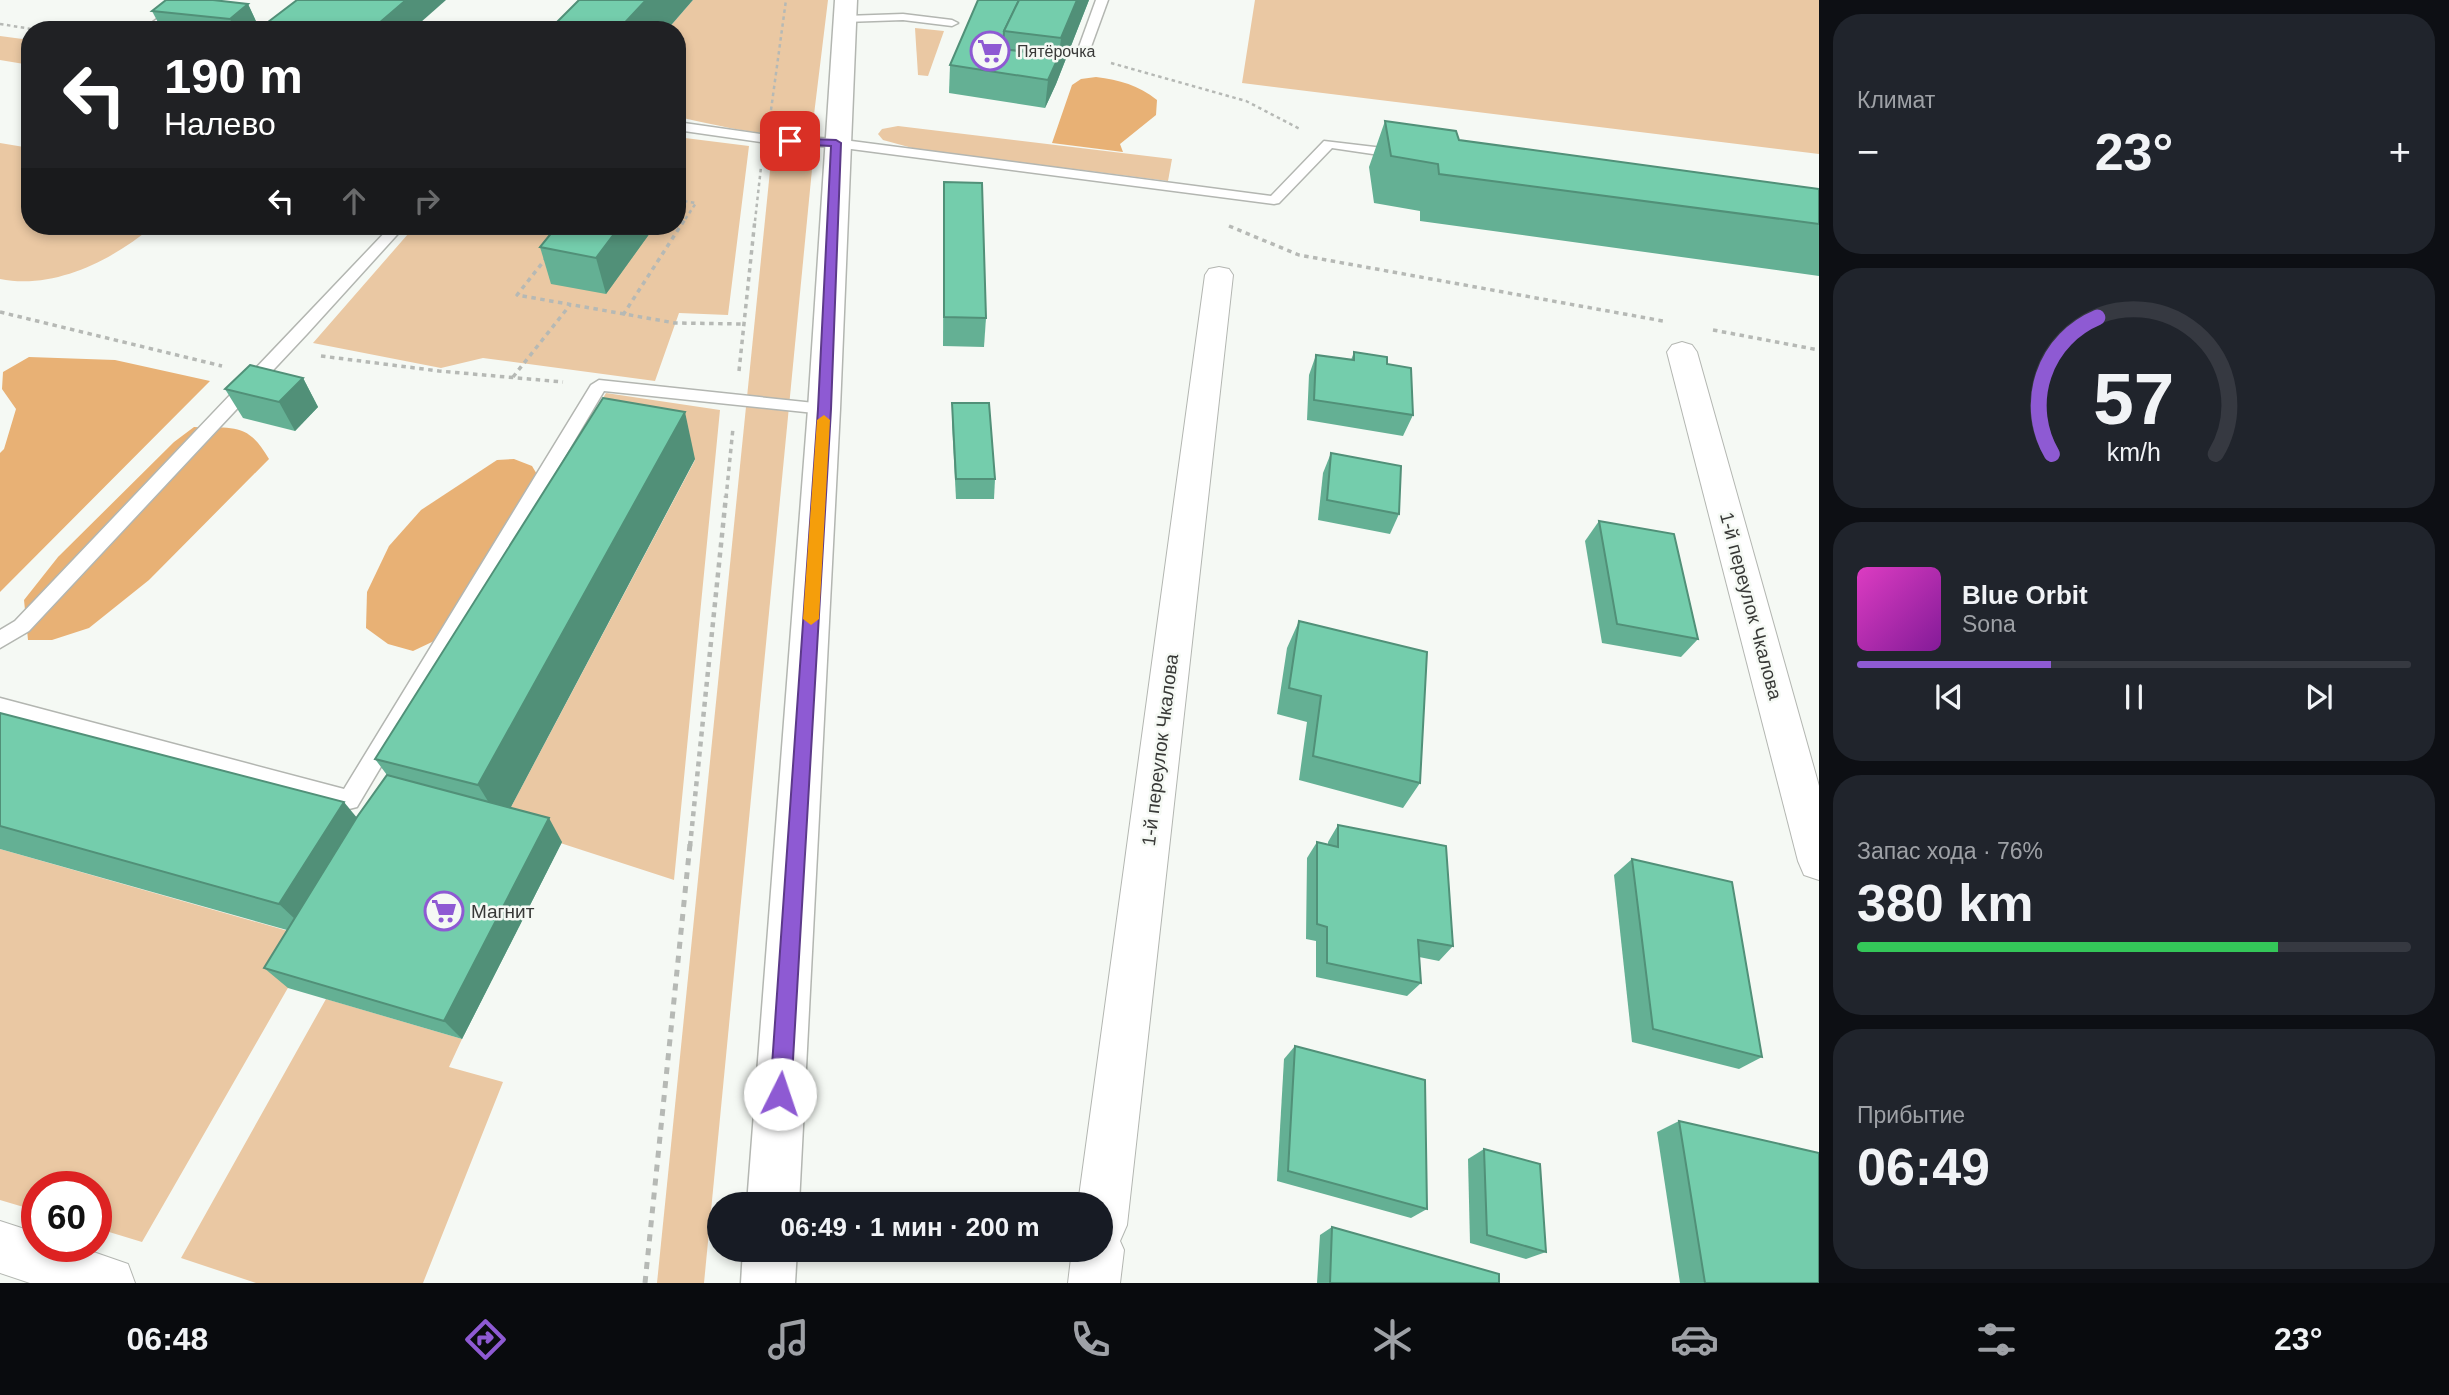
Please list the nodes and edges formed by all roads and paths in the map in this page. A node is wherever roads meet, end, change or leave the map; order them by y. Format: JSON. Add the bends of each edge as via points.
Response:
{"nodes":[{"id":1,"x":190,"y":0,"type":"edge"},
{"id":2,"x":786,"y":0,"type":"edge"},
{"id":3,"x":1102,"y":0,"type":"edge"},
{"id":4,"x":845,"y":10,"type":"edge"},
{"id":5,"x":161,"y":21,"type":"edge"},
{"id":6,"x":952,"y":23,"type":"dead end"},
{"id":7,"x":0,"y":24,"type":"edge"},
{"id":8,"x":21,"y":27,"type":"edge"},
{"id":9,"x":1082,"y":55,"type":"joint"},
{"id":10,"x":686,"y":127,"type":"edge"},
{"id":11,"x":767,"y":139,"type":"junction"},
{"id":12,"x":836,"y":143,"type":"junction"},
{"id":13,"x":1329,"y":144,"type":"junction"},
{"id":14,"x":1411,"y":155,"type":"edge"},
{"id":15,"x":1216,"y":192,"type":"junction"},
{"id":16,"x":686,"y":201,"type":"edge"},
{"id":17,"x":686,"y":218,"type":"edge"},
{"id":18,"x":390,"y":235,"type":"edge"},
{"id":19,"x":675,"y":235,"type":"edge"},
{"id":20,"x":548,"y":256,"type":"edge"},
{"id":21,"x":1219,"y":275,"type":"dead end"},
{"id":22,"x":570,"y":305,"type":"junction"},
{"id":23,"x":0,"y":312,"type":"edge"},
{"id":24,"x":623,"y":315,"type":"junction"},
{"id":25,"x":744,"y":324,"type":"junction"},
{"id":26,"x":1710,"y":330,"type":"dead end"},
{"id":27,"x":1675,"y":337,"type":"joint"},
{"id":28,"x":1819,"y":350,"type":"edge"},
{"id":29,"x":284,"y":351,"type":"junction"},
{"id":30,"x":261,"y":376,"type":"junction"},
{"id":31,"x":512,"y":377,"type":"junction"},
{"id":32,"x":599,"y":385,"type":"junction"},
{"id":33,"x":736,"y":400,"type":"junction"},
{"id":34,"x":824,"y":409,"type":"junction"},
{"id":35,"x":0,"y":640,"type":"edge"},
{"id":36,"x":0,"y":706,"type":"edge"},
{"id":37,"x":1819,"y":861,"type":"edge"},
{"id":38,"x":774,"y":1192,"type":"edge"},
{"id":39,"x":1105,"y":1192,"type":"edge"},
{"id":40,"x":0,"y":1247,"type":"edge"},
{"id":41,"x":769,"y":1262,"type":"edge"},
{"id":42,"x":1097,"y":1262,"type":"edge"},
{"id":43,"x":109,"y":1283,"type":"edge"},
{"id":44,"x":645,"y":1283,"type":"edge"},
{"id":45,"x":768,"y":1283,"type":"edge"},
{"id":46,"x":1094,"y":1283,"type":"edge"}],
"edges":[{"from":1,"to":5,"type":"lane"},
{"from":2,"to":11,"type":"path"},
{"from":3,"to":9,"type":"lane"},
{"from":4,"to":6,"type":"lane"},
{"from":4,"to":12,"type":"main road"},
{"from":7,"to":8,"type":"path"},
{"from":9,"to":13,"type":"path","via":[[1246,101]]},
{"from":10,"to":11,"type":"lane"},
{"from":11,"to":12,"type":"lane"},
{"from":11,"to":25,"type":"path"},
{"from":12,"to":15,"type":"lane"},
{"from":12,"to":34,"type":"main road"},
{"from":13,"to":14,"type":"lane"},
{"from":13,"to":15,"type":"lane","via":[[1274,200]]},
{"from":15,"to":27,"type":"path","via":[[1213,212],[1227,225],[1299,254]]},
{"from":16,"to":17,"type":"path","via":[[696,203]]},
{"from":18,"to":29,"type":"lane"},
{"from":19,"to":24,"type":"path"},
{"from":20,"to":22,"type":"path","via":[[517,295]]},
{"from":21,"to":39,"type":"street","name":"1-й переулок Чкалова"},
{"from":22,"to":24,"type":"path"},
{"from":22,"to":31,"type":"path"},
{"from":23,"to":30,"type":"path"},
{"from":24,"to":25,"type":"path","via":[[675,323]]},
{"from":25,"to":33,"type":"path"},
{"from":26,"to":28,"type":"path"},
{"from":27,"to":37,"type":"street","name":"1-й переулок Чкалова"},
{"from":29,"to":30,"type":"lane"},
{"from":29,"to":31,"type":"path"},
{"from":30,"to":35,"type":"lane","via":[[22,626]]},
{"from":31,"to":32,"type":"path"},
{"from":32,"to":33,"type":"lane"},
{"from":32,"to":36,"type":"lane","via":[[349,800]]},
{"from":33,"to":34,"type":"lane"},
{"from":33,"to":44,"type":"path"},
{"from":34,"to":38,"type":"main road"},
{"from":40,"to":43,"type":"street"},
{"from":41,"to":45,"type":"main road"},
{"from":42,"to":46,"type":"street"}]}
